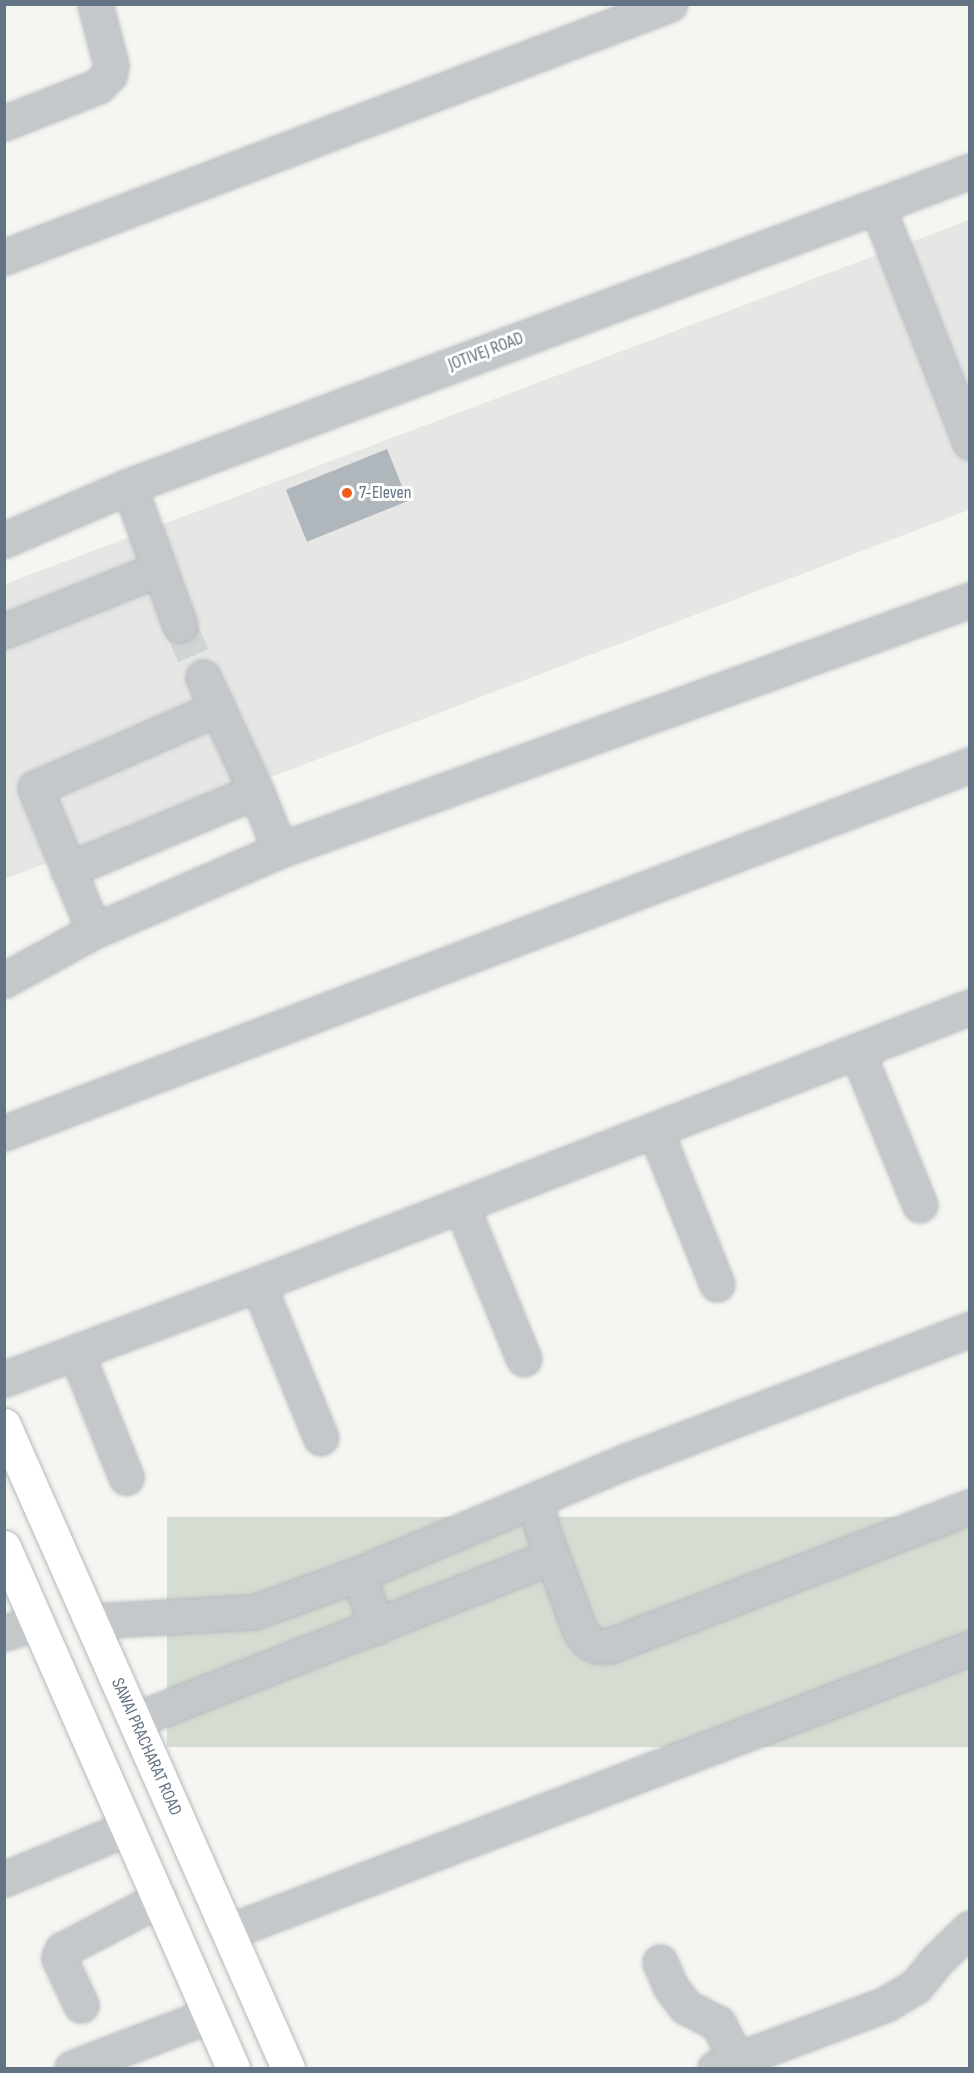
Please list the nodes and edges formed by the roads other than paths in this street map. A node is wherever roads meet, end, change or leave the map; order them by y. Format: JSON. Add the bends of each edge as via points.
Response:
{"nodes":[{"id":1,"x":95,"y":4,"type":"edge"},
{"id":2,"x":670,"y":4,"type":"edge"},
{"id":3,"x":4,"y":123,"type":"edge"},
{"id":4,"x":969,"y":171,"type":"edge"},
{"id":5,"x":876,"y":206,"type":"junction"},
{"id":6,"x":4,"y":257,"type":"edge"},
{"id":7,"x":969,"y":442,"type":"edge"},
{"id":8,"x":129,"y":486,"type":"junction"},
{"id":9,"x":4,"y":540,"type":"edge"},
{"id":10,"x":159,"y":569,"type":"junction"},
{"id":11,"x":969,"y":600,"type":"edge"},
{"id":12,"x":180,"y":625,"type":"tunnel mouth"},
{"id":13,"x":4,"y":631,"type":"edge"},
{"id":14,"x":203,"y":677,"type":"tunnel mouth"},
{"id":15,"x":218,"y":708,"type":"junction"},
{"id":16,"x":969,"y":765,"type":"edge"},
{"id":17,"x":256,"y":791,"type":"junction"},
{"id":18,"x":280,"y":850,"type":"junction"},
{"id":19,"x":68,"y":870,"type":"junction"},
{"id":20,"x":94,"y":931,"type":"junction"},
{"id":21,"x":4,"y":980,"type":"edge"},
{"id":22,"x":969,"y":1007,"type":"edge"},
{"id":23,"x":857,"y":1051,"type":"junction"},
{"id":24,"x":655,"y":1130,"type":"junction"},
{"id":25,"x":4,"y":1133,"type":"edge"},
{"id":26,"x":461,"y":1205,"type":"junction"},
{"id":27,"x":920,"y":1205,"type":"dead end"},
{"id":28,"x":258,"y":1284,"type":"junction"},
{"id":29,"x":717,"y":1284,"type":"dead end"},
{"id":30,"x":969,"y":1329,"type":"edge"},
{"id":31,"x":76,"y":1352,"type":"junction"},
{"id":32,"x":524,"y":1359,"type":"dead end"},
{"id":33,"x":4,"y":1379,"type":"edge"},
{"id":34,"x":4,"y":1425,"type":"edge"},
{"id":35,"x":321,"y":1438,"type":"dead end"},
{"id":36,"x":126,"y":1477,"type":"dead end"},
{"id":37,"x":537,"y":1501,"type":"junction"},
{"id":38,"x":969,"y":1507,"type":"edge"},
{"id":39,"x":4,"y":1547,"type":"edge"},
{"id":40,"x":551,"y":1557,"type":"junction"},
{"id":41,"x":359,"y":1575,"type":"junction"},
{"id":42,"x":91,"y":1621,"type":"junction"},
{"id":43,"x":38,"y":1622,"type":"junction"},
{"id":44,"x":376,"y":1627,"type":"junction"},
{"id":45,"x":4,"y":1633,"type":"edge"},
{"id":46,"x":969,"y":1648,"type":"edge"},
{"id":47,"x":135,"y":1720,"type":"junction"},
{"id":48,"x":128,"y":1828,"type":"junction"},
{"id":49,"x":4,"y":1880,"type":"edge"},
{"id":50,"x":159,"y":1899,"type":"junction"},
{"id":51,"x":969,"y":1928,"type":"edge"},
{"id":52,"x":228,"y":1932,"type":"junction"},
{"id":53,"x":660,"y":1962,"type":"dead end"},
{"id":54,"x":81,"y":2005,"type":"dead end"},
{"id":55,"x":210,"y":2015,"type":"junction"},
{"id":56,"x":726,"y":2065,"type":"edge"},
{"id":57,"x":72,"y":2068,"type":"edge"},
{"id":58,"x":233,"y":2068,"type":"edge"},
{"id":59,"x":288,"y":2068,"type":"edge"}],
"edges":[{"from":1,"to":3,"type":"street","via":[[111,65],[108,75],[98,86]]},
{"from":2,"to":6,"type":"street"},
{"from":4,"to":5,"type":"street","name":"JOTIVEJ ROAD"},
{"from":5,"to":7,"type":"street"},
{"from":5,"to":8,"type":"street","name":"JOTIVEJ ROAD"},
{"from":8,"to":9,"type":"street","name":"JOTIVEJ ROAD"},
{"from":8,"to":10,"type":"street"},
{"from":10,"to":12,"type":"street"},
{"from":10,"to":13,"type":"street"},
{"from":11,"to":18,"type":"street"},
{"from":14,"to":15,"type":"street"},
{"from":15,"to":17,"type":"street"},
{"from":15,"to":19,"type":"street","via":[[35,788]]},
{"from":16,"to":25,"type":"street"},
{"from":17,"to":18,"type":"street"},
{"from":17,"to":19,"type":"street"},
{"from":18,"to":20,"type":"street"},
{"from":19,"to":20,"type":"street"},
{"from":20,"to":21,"type":"street"},
{"from":22,"to":23,"type":"street"},
{"from":23,"to":24,"type":"street"},
{"from":23,"to":27,"type":"street"},
{"from":24,"to":26,"type":"street"},
{"from":24,"to":29,"type":"street"},
{"from":26,"to":28,"type":"street"},
{"from":26,"to":32,"type":"street"},
{"from":28,"to":31,"type":"street"},
{"from":28,"to":35,"type":"street"},
{"from":30,"to":37,"type":"street","via":[[627,1461]]},
{"from":31,"to":33,"type":"street"},
{"from":31,"to":36,"type":"street"},
{"from":34,"to":42,"type":"main road","name":"SAWAI PRACHARAT ROAD"},
{"from":37,"to":40,"type":"street"},
{"from":37,"to":41,"type":"street"},
{"from":38,"to":40,"type":"street","via":[[609,1646],[589,1642],[580,1631]]},
{"from":39,"to":43,"type":"main road"},
{"from":40,"to":44,"type":"street"},
{"from":41,"to":42,"type":"street","via":[[238,1614]]},
{"from":41,"to":44,"type":"street"},
{"from":42,"to":47,"type":"main road","name":"SAWAI PRACHARAT ROAD"},
{"from":43,"to":45,"type":"street"},
{"from":43,"to":48,"type":"main road"},
{"from":44,"to":47,"type":"street"},
{"from":46,"to":52,"type":"street"},
{"from":47,"to":52,"type":"main road","name":"SAWAI PRACHARAT ROAD"},
{"from":48,"to":49,"type":"street"},
{"from":48,"to":50,"type":"main road"},
{"from":50,"to":54,"type":"street","via":[[62,1950],[58,1958]]},
{"from":50,"to":55,"type":"main road"},
{"from":51,"to":56,"type":"street","via":[[916,1986],[886,2004]]},
{"from":52,"to":59,"type":"main road","name":"SAWAI PRACHARAT ROAD"},
{"from":53,"to":56,"type":"street","via":[[670,1986],[686,2007],[718,2023]]},
{"from":55,"to":57,"type":"street"},
{"from":55,"to":58,"type":"main road"}]}
